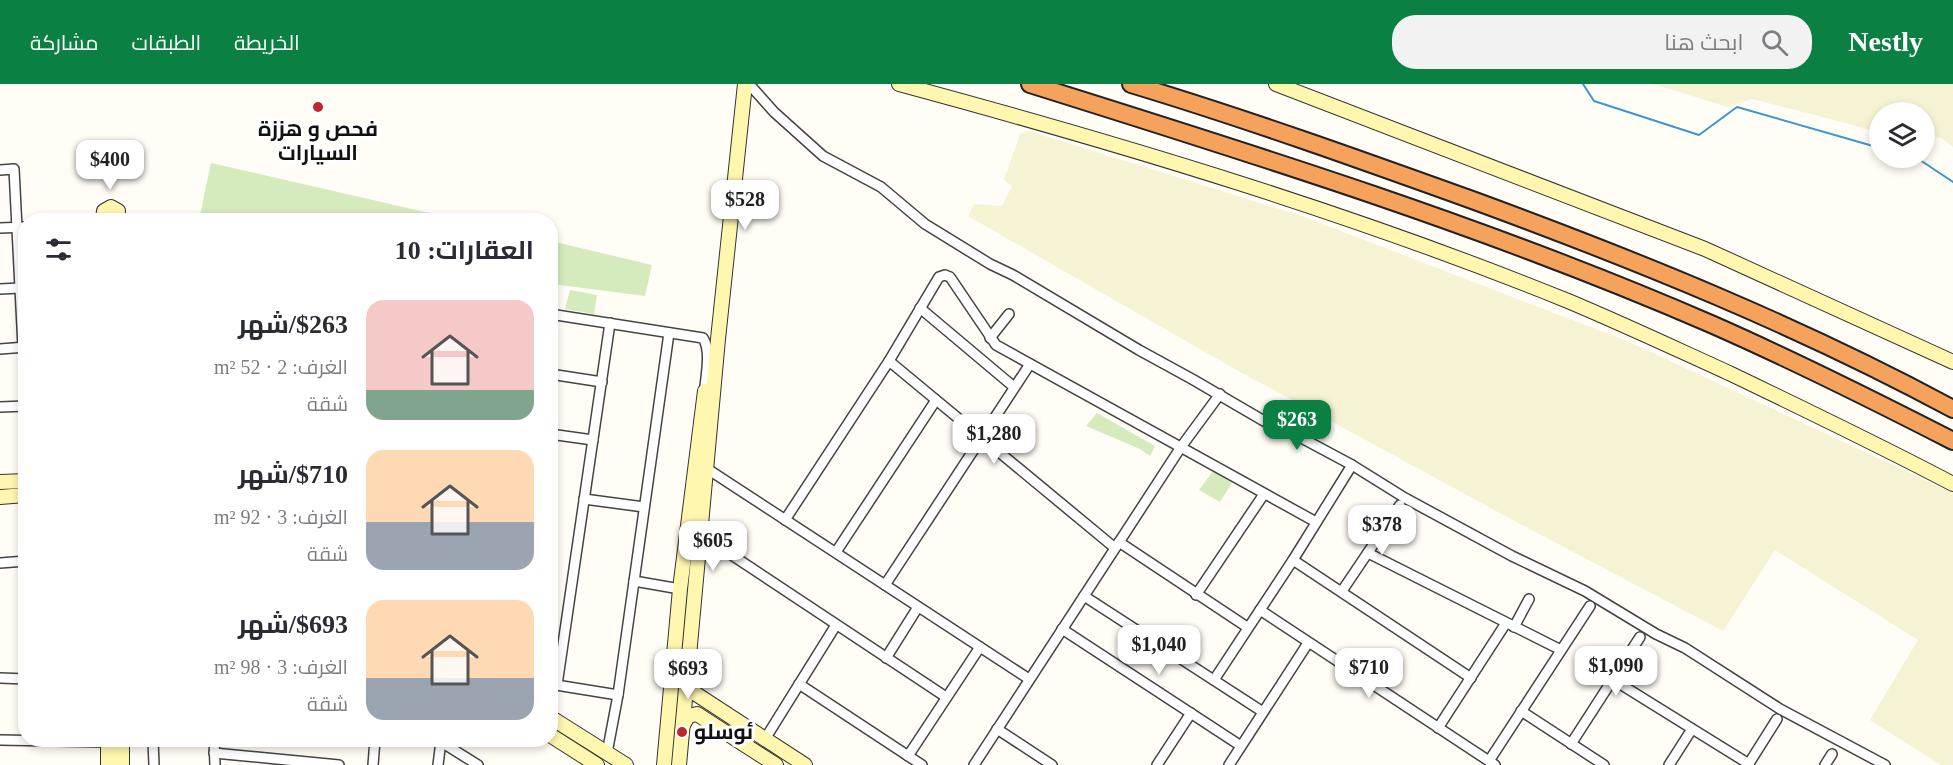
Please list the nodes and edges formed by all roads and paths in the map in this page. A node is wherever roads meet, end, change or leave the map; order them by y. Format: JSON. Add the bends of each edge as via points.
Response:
{"nodes":[{"id":1,"x":747,"y":84,"type":"edge"},
{"id":2,"x":898,"y":84,"type":"edge"},
{"id":3,"x":1030,"y":84,"type":"edge"},
{"id":4,"x":1131,"y":84,"type":"edge"},
{"id":5,"x":1276,"y":84,"type":"edge"},
{"id":6,"x":0,"y":170,"type":"edge"},
{"id":7,"x":19,"y":213,"type":"edge"},
{"id":8,"x":104,"y":213,"type":"edge"},
{"id":9,"x":117,"y":213,"type":"edge"},
{"id":10,"x":18,"y":227,"type":"edge"},
{"id":11,"x":0,"y":228,"type":"edge"},
{"id":12,"x":18,"y":288,"type":"edge"},
{"id":13,"x":0,"y":289,"type":"edge"},
{"id":14,"x":920,"y":308,"type":"junction"},
{"id":15,"x":1009,"y":314,"type":"dead end"},
{"id":16,"x":558,"y":315,"type":"edge"},
{"id":17,"x":610,"y":323,"type":"junction"},
{"id":18,"x":669,"y":333,"type":"junction"},
{"id":19,"x":990,"y":338,"type":"junction"},
{"id":20,"x":18,"y":347,"type":"edge"},
{"id":21,"x":0,"y":348,"type":"edge"},
{"id":22,"x":889,"y":362,"type":"junction"},
{"id":23,"x":1953,"y":362,"type":"edge"},
{"id":24,"x":1029,"y":364,"type":"junction"},
{"id":25,"x":558,"y":375,"type":"edge"},
{"id":26,"x":714,"y":376,"type":"junction"},
{"id":27,"x":602,"y":382,"type":"junction"},
{"id":28,"x":1014,"y":387,"type":"junction"},
{"id":29,"x":1220,"y":394,"type":"junction"},
{"id":30,"x":704,"y":396,"type":"junction"},
{"id":31,"x":936,"y":400,"type":"junction"},
{"id":32,"x":18,"y":406,"type":"edge"},
{"id":33,"x":0,"y":407,"type":"edge"},
{"id":34,"x":1953,"y":409,"type":"edge"},
{"id":35,"x":558,"y":436,"type":"edge"},
{"id":36,"x":981,"y":437,"type":"junction"},
{"id":37,"x":593,"y":440,"type":"junction"},
{"id":38,"x":1953,"y":441,"type":"edge"},
{"id":39,"x":1181,"y":447,"type":"junction"},
{"id":40,"x":1352,"y":465,"type":"junction"},
{"id":41,"x":706,"y":468,"type":"junction"},
{"id":42,"x":18,"y":481,"type":"edge"},
{"id":43,"x":0,"y":482,"type":"edge"},
{"id":44,"x":1953,"y":484,"type":"edge"},
{"id":45,"x":1264,"y":494,"type":"junction"},
{"id":46,"x":18,"y":496,"type":"edge"},
{"id":47,"x":0,"y":497,"type":"edge"},
{"id":48,"x":584,"y":499,"type":"junction"},
{"id":49,"x":1400,"y":505,"type":"dead end"},
{"id":50,"x":644,"y":507,"type":"junction"},
{"id":51,"x":785,"y":520,"type":"junction"},
{"id":52,"x":1316,"y":522,"type":"junction"},
{"id":53,"x":700,"y":534,"type":"junction"},
{"id":54,"x":1117,"y":545,"type":"junction"},
{"id":55,"x":836,"y":552,"type":"junction"},
{"id":56,"x":1368,"y":553,"type":"junction"},
{"id":57,"x":1293,"y":560,"type":"junction"},
{"id":58,"x":18,"y":562,"type":"edge"},
{"id":59,"x":0,"y":563,"type":"edge"},
{"id":60,"x":634,"y":582,"type":"junction"},
{"id":61,"x":885,"y":585,"type":"junction"},
{"id":62,"x":680,"y":589,"type":"junction"},
{"id":63,"x":1342,"y":591,"type":"junction"},
{"id":64,"x":1196,"y":595,"type":"junction"},
{"id":65,"x":1084,"y":596,"type":"junction"},
{"id":66,"x":1529,"y":599,"type":"dead end"},
{"id":67,"x":1590,"y":606,"type":"dead end"},
{"id":68,"x":918,"y":607,"type":"junction"},
{"id":69,"x":1260,"y":610,"type":"junction"},
{"id":70,"x":678,"y":622,"type":"junction"},
{"id":71,"x":692,"y":623,"type":"junction"},
{"id":72,"x":836,"y":625,"type":"junction"},
{"id":73,"x":1510,"y":625,"type":"junction"},
{"id":74,"x":1248,"y":627,"type":"junction"},
{"id":75,"x":1062,"y":629,"type":"junction"},
{"id":76,"x":1640,"y":637,"type":"dead end"},
{"id":77,"x":1308,"y":643,"type":"junction"},
{"id":78,"x":980,"y":647,"type":"junction"},
{"id":79,"x":1561,"y":650,"type":"junction"},
{"id":80,"x":886,"y":658,"type":"junction"},
{"id":81,"x":558,"y":659,"type":"edge"},
{"id":82,"x":0,"y":678,"type":"edge"},
{"id":83,"x":1471,"y":678,"type":"junction"},
{"id":84,"x":18,"y":679,"type":"edge"},
{"id":85,"x":1029,"y":679,"type":"junction"},
{"id":86,"x":1612,"y":679,"type":"junction"},
{"id":87,"x":687,"y":680,"type":"junction"},
{"id":88,"x":1214,"y":680,"type":"junction"},
{"id":89,"x":799,"y":684,"type":"junction"},
{"id":90,"x":558,"y":685,"type":"edge"},
{"id":91,"x":618,"y":695,"type":"junction"},
{"id":92,"x":946,"y":697,"type":"junction"},
{"id":93,"x":710,"y":703,"type":"junction"},
{"id":94,"x":1521,"y":711,"type":"junction"},
{"id":95,"x":1263,"y":712,"type":"junction"},
{"id":96,"x":1191,"y":713,"type":"junction"},
{"id":97,"x":702,"y":717,"type":"junction"},
{"id":98,"x":1777,"y":719,"type":"dead end"},
{"id":99,"x":558,"y":722,"type":"edge"},
{"id":100,"x":682,"y":727,"type":"junction"},
{"id":101,"x":1438,"y":728,"type":"junction"},
{"id":102,"x":997,"y":729,"type":"junction"},
{"id":103,"x":1692,"y":729,"type":"junction"},
{"id":104,"x":765,"y":739,"type":"junction"},
{"id":105,"x":0,"y":740,"type":"edge"},
{"id":106,"x":18,"y":740,"type":"edge"},
{"id":107,"x":558,"y":740,"type":"edge"},
{"id":108,"x":1570,"y":744,"type":"junction"},
{"id":109,"x":1241,"y":746,"type":"junction"},
{"id":110,"x":111,"y":747,"type":"edge"},
{"id":111,"x":115,"y":747,"type":"edge"},
{"id":112,"x":153,"y":747,"type":"edge"},
{"id":113,"x":214,"y":747,"type":"edge"},
{"id":114,"x":374,"y":747,"type":"edge"},
{"id":115,"x":439,"y":747,"type":"edge"},
{"id":116,"x":450,"y":747,"type":"edge"},
{"id":117,"x":214,"y":753,"type":"junction"},
{"id":118,"x":607,"y":753,"type":"junction"},
{"id":119,"x":1832,"y":754,"type":"dead end"},
{"id":120,"x":908,"y":756,"type":"junction"},
{"id":121,"x":1492,"y":763,"type":"edge"},
{"id":122,"x":1047,"y":764,"type":"edge"},
{"id":123,"x":1748,"y":764,"type":"edge"},
{"id":124,"x":108,"y":765,"type":"edge"},
{"id":125,"x":122,"y":765,"type":"edge"},
{"id":126,"x":154,"y":765,"type":"edge"},
{"id":127,"x":215,"y":765,"type":"edge"},
{"id":128,"x":339,"y":765,"type":"edge"},
{"id":129,"x":373,"y":765,"type":"edge"},
{"id":130,"x":438,"y":765,"type":"edge"},
{"id":131,"x":478,"y":765,"type":"edge"},
{"id":132,"x":597,"y":765,"type":"edge"},
{"id":133,"x":626,"y":765,"type":"edge"},
{"id":134,"x":664,"y":765,"type":"edge"},
{"id":135,"x":679,"y":765,"type":"edge"},
{"id":136,"x":777,"y":765,"type":"edge"},
{"id":137,"x":805,"y":765,"type":"edge"},
{"id":138,"x":922,"y":765,"type":"edge"},
{"id":139,"x":974,"y":765,"type":"edge"},
{"id":140,"x":1157,"y":765,"type":"edge"},
{"id":141,"x":1228,"y":765,"type":"edge"},
{"id":142,"x":1604,"y":765,"type":"edge"},
{"id":143,"x":1669,"y":765,"type":"edge"},
{"id":144,"x":1825,"y":765,"type":"edge"},
{"id":145,"x":1885,"y":765,"type":"edge"}],
"edges":[{"from":1,"to":26,"type":"street"},
{"from":1,"to":29,"type":"street","via":[[823,156],[881,187],[925,224]]},
{"from":2,"to":44,"type":"street","via":[[1274,195],[1504,276],[1638,331],[1860,435]]},
{"from":3,"to":38,"type":"highway","via":[[1413,208],[1569,267],[1720,328]]},
{"from":4,"to":34,"type":"highway","via":[[1599,247],[1825,344]]},
{"from":5,"to":23,"type":"street","via":[[1705,249]]},
{"from":6,"to":7,"type":"street","via":[[14,170]]},
{"from":8,"to":9,"type":"street","via":[[111,207]]},
{"from":10,"to":11,"type":"street"},
{"from":12,"to":13,"type":"street"},
{"from":14,"to":19,"type":"street","via":[[939,277],[950,277]]},
{"from":14,"to":22,"type":"street"},
{"from":14,"to":28,"type":"street"},
{"from":15,"to":19,"type":"street"},
{"from":16,"to":17,"type":"street"},
{"from":17,"to":18,"type":"street"},
{"from":17,"to":27,"type":"street"},
{"from":18,"to":30,"type":"street","via":[[703,338],[706,343]]},
{"from":18,"to":50,"type":"street"},
{"from":19,"to":24,"type":"street"},
{"from":20,"to":21,"type":"street"},
{"from":22,"to":31,"type":"street"},
{"from":22,"to":51,"type":"street"},
{"from":24,"to":28,"type":"street"},
{"from":24,"to":39,"type":"street"},
{"from":25,"to":27,"type":"street"},
{"from":26,"to":30,"type":"street"},
{"from":26,"to":41,"type":"street"},
{"from":27,"to":37,"type":"street"},
{"from":28,"to":36,"type":"street"},
{"from":29,"to":39,"type":"street"},
{"from":29,"to":40,"type":"street"},
{"from":30,"to":62,"type":"street"},
{"from":31,"to":36,"type":"street"},
{"from":31,"to":55,"type":"street"},
{"from":32,"to":33,"type":"street"},
{"from":35,"to":37,"type":"street"},
{"from":36,"to":54,"type":"street"},
{"from":36,"to":61,"type":"street"},
{"from":37,"to":48,"type":"street"},
{"from":39,"to":45,"type":"street"},
{"from":39,"to":54,"type":"street"},
{"from":40,"to":52,"type":"street"},
{"from":40,"to":145,"type":"street","via":[[1405,498],[1603,601],[1780,709]]},
{"from":41,"to":51,"type":"street"},
{"from":41,"to":53,"type":"street"},
{"from":42,"to":43,"type":"street"},
{"from":45,"to":52,"type":"street"},
{"from":45,"to":64,"type":"street"},
{"from":46,"to":47,"type":"street"},
{"from":48,"to":50,"type":"street"},
{"from":48,"to":81,"type":"street"},
{"from":49,"to":56,"type":"street"},
{"from":50,"to":60,"type":"street"},
{"from":51,"to":55,"type":"street"},
{"from":52,"to":57,"type":"street"},
{"from":53,"to":71,"type":"street"},
{"from":53,"to":72,"type":"street"},
{"from":54,"to":64,"type":"street"},
{"from":54,"to":65,"type":"street"},
{"from":55,"to":61,"type":"street"},
{"from":56,"to":63,"type":"street"},
{"from":56,"to":73,"type":"street"},
{"from":57,"to":63,"type":"street"},
{"from":57,"to":69,"type":"street"},
{"from":58,"to":59,"type":"street"},
{"from":60,"to":62,"type":"street"},
{"from":60,"to":91,"type":"street"},
{"from":61,"to":68,"type":"street"},
{"from":62,"to":70,"type":"street"},
{"from":63,"to":83,"type":"street"},
{"from":64,"to":74,"type":"street"},
{"from":65,"to":75,"type":"street"},
{"from":65,"to":88,"type":"street"},
{"from":66,"to":73,"type":"street"},
{"from":67,"to":79,"type":"street"},
{"from":68,"to":78,"type":"street"},
{"from":68,"to":80,"type":"street"},
{"from":69,"to":74,"type":"street"},
{"from":69,"to":77,"type":"street"},
{"from":70,"to":71,"type":"street"},
{"from":70,"to":134,"type":"street"},
{"from":71,"to":87,"type":"street"},
{"from":72,"to":80,"type":"street"},
{"from":72,"to":89,"type":"street"},
{"from":73,"to":79,"type":"street"},
{"from":73,"to":83,"type":"street"},
{"from":74,"to":88,"type":"street"},
{"from":75,"to":85,"type":"street"},
{"from":75,"to":96,"type":"street"},
{"from":76,"to":86,"type":"street"},
{"from":77,"to":95,"type":"street"},
{"from":77,"to":101,"type":"street"},
{"from":78,"to":85,"type":"street"},
{"from":78,"to":92,"type":"street"},
{"from":79,"to":94,"type":"street"},
{"from":80,"to":92,"type":"street"},
{"from":82,"to":84,"type":"street"},
{"from":83,"to":101,"type":"street"},
{"from":85,"to":102,"type":"street"},
{"from":86,"to":103,"type":"street"},
{"from":86,"to":108,"type":"street"},
{"from":87,"to":93,"type":"street","via":[[693,691]]},
{"from":87,"to":100,"type":"street"},
{"from":88,"to":95,"type":"street"},
{"from":89,"to":104,"type":"street"},
{"from":89,"to":120,"type":"street"},
{"from":90,"to":91,"type":"street"},
{"from":91,"to":118,"type":"street"},
{"from":92,"to":120,"type":"street"},
{"from":93,"to":97,"type":"street","via":[[701,709]]},
{"from":93,"to":104,"type":"street"},
{"from":94,"to":108,"type":"street"},
{"from":94,"to":121,"type":"street"},
{"from":95,"to":109,"type":"street"},
{"from":96,"to":109,"type":"street"},
{"from":96,"to":140,"type":"street"},
{"from":97,"to":100,"type":"street","via":[[691,714]]},
{"from":97,"to":136,"type":"street"},
{"from":98,"to":123,"type":"street"},
{"from":99,"to":118,"type":"street"},
{"from":100,"to":135,"type":"street"},
{"from":101,"to":121,"type":"street"},
{"from":102,"to":122,"type":"street"},
{"from":102,"to":139,"type":"street"},
{"from":103,"to":123,"type":"street"},
{"from":103,"to":143,"type":"street"},
{"from":104,"to":137,"type":"street"},
{"from":105,"to":106,"type":"street"},
{"from":107,"to":132,"type":"street"},
{"from":108,"to":142,"type":"street"},
{"from":109,"to":141,"type":"street"},
{"from":110,"to":124,"type":"street"},
{"from":111,"to":125,"type":"street"},
{"from":112,"to":126,"type":"street"},
{"from":113,"to":117,"type":"street"},
{"from":114,"to":129,"type":"street"},
{"from":115,"to":130,"type":"street"},
{"from":116,"to":131,"type":"street"},
{"from":117,"to":127,"type":"street"},
{"from":117,"to":128,"type":"street"},
{"from":118,"to":133,"type":"street"},
{"from":119,"to":144,"type":"street"},
{"from":120,"to":138,"type":"street"}]}
